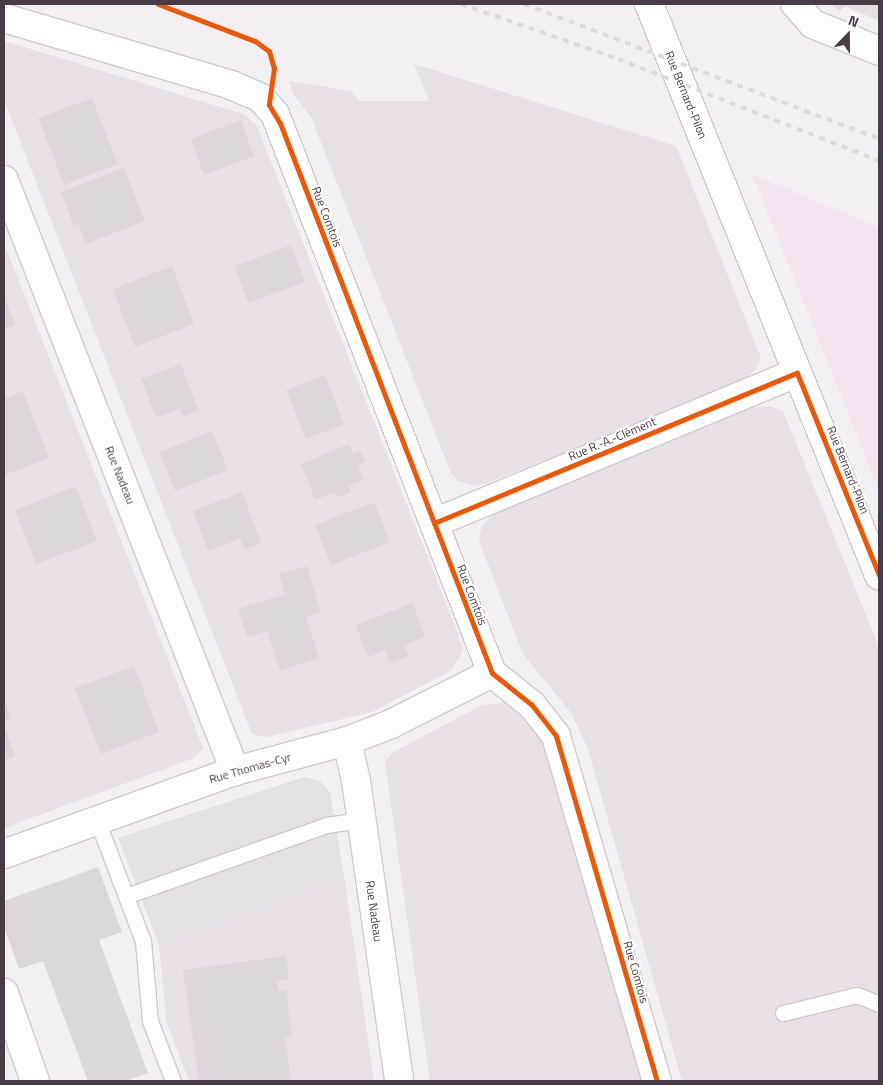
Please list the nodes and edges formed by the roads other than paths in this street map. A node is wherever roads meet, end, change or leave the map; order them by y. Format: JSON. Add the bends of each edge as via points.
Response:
{"nodes":[{"id":1,"x":649,"y":4,"type":"edge"},
{"id":2,"x":795,"y":4,"type":"edge"},
{"id":3,"x":4,"y":18,"type":"edge"},
{"id":4,"x":879,"y":51,"type":"edge"},
{"id":5,"x":4,"y":180,"type":"edge"},
{"id":6,"x":797,"y":373,"type":"junction"},
{"id":7,"x":434,"y":522,"type":"junction"},
{"id":8,"x":879,"y":576,"type":"edge"},
{"id":9,"x":492,"y":673,"type":"junction"},
{"id":10,"x":347,"y":741,"type":"junction"},
{"id":11,"x":235,"y":771,"type":"junction"},
{"id":12,"x":97,"y":820,"type":"junction"},
{"id":13,"x":361,"y":820,"type":"junction"},
{"id":14,"x":4,"y":854,"type":"edge"},
{"id":15,"x":126,"y":896,"type":"junction"},
{"id":16,"x":4,"y":993,"type":"edge"},
{"id":17,"x":879,"y":1004,"type":"edge"},
{"id":18,"x":783,"y":1014,"type":"dead end"},
{"id":19,"x":35,"y":1081,"type":"edge"},
{"id":20,"x":173,"y":1081,"type":"edge"},
{"id":21,"x":399,"y":1081,"type":"edge"},
{"id":22,"x":657,"y":1081,"type":"edge"}],
"edges":[{"from":1,"to":6,"type":"street","name":"Rue Bernard-Pilon"},
{"from":2,"to":4,"type":"street","via":[[813,24]]},
{"from":3,"to":7,"type":"street","name":"Rue Comtois","via":[[231,85],[269,105],[280,123]]},
{"from":5,"to":11,"type":"street","name":"Rue Nadeau"},
{"from":6,"to":7,"type":"street","name":"Rue R.-A.-Clément"},
{"from":6,"to":8,"type":"street","name":"Rue Bernard-Pilon"},
{"from":7,"to":9,"type":"street","name":"Rue Comtois"},
{"from":9,"to":10,"type":"street","name":"Rue Thomas-Cyr","via":[[391,724]]},
{"from":9,"to":22,"type":"street","name":"Rue Comtois","via":[[532,705],[556,736]]},
{"from":10,"to":11,"type":"street","name":"Rue Thomas-Cyr"},
{"from":10,"to":13,"type":"street","name":"Rue Nadeau"},
{"from":11,"to":12,"type":"street","name":"Rue Thomas-Cyr"},
{"from":12,"to":14,"type":"street","name":"Rue Thomas-Cyr"},
{"from":12,"to":15,"type":"lane"},
{"from":13,"to":15,"type":"lane","via":[[326,825]]},
{"from":13,"to":21,"type":"street","name":"Rue Nadeau"},
{"from":15,"to":20,"type":"lane","via":[[143,941],[150,1021]]},
{"from":16,"to":19,"type":"street"},
{"from":17,"to":18,"type":"lane","via":[[856,995]]}]}
